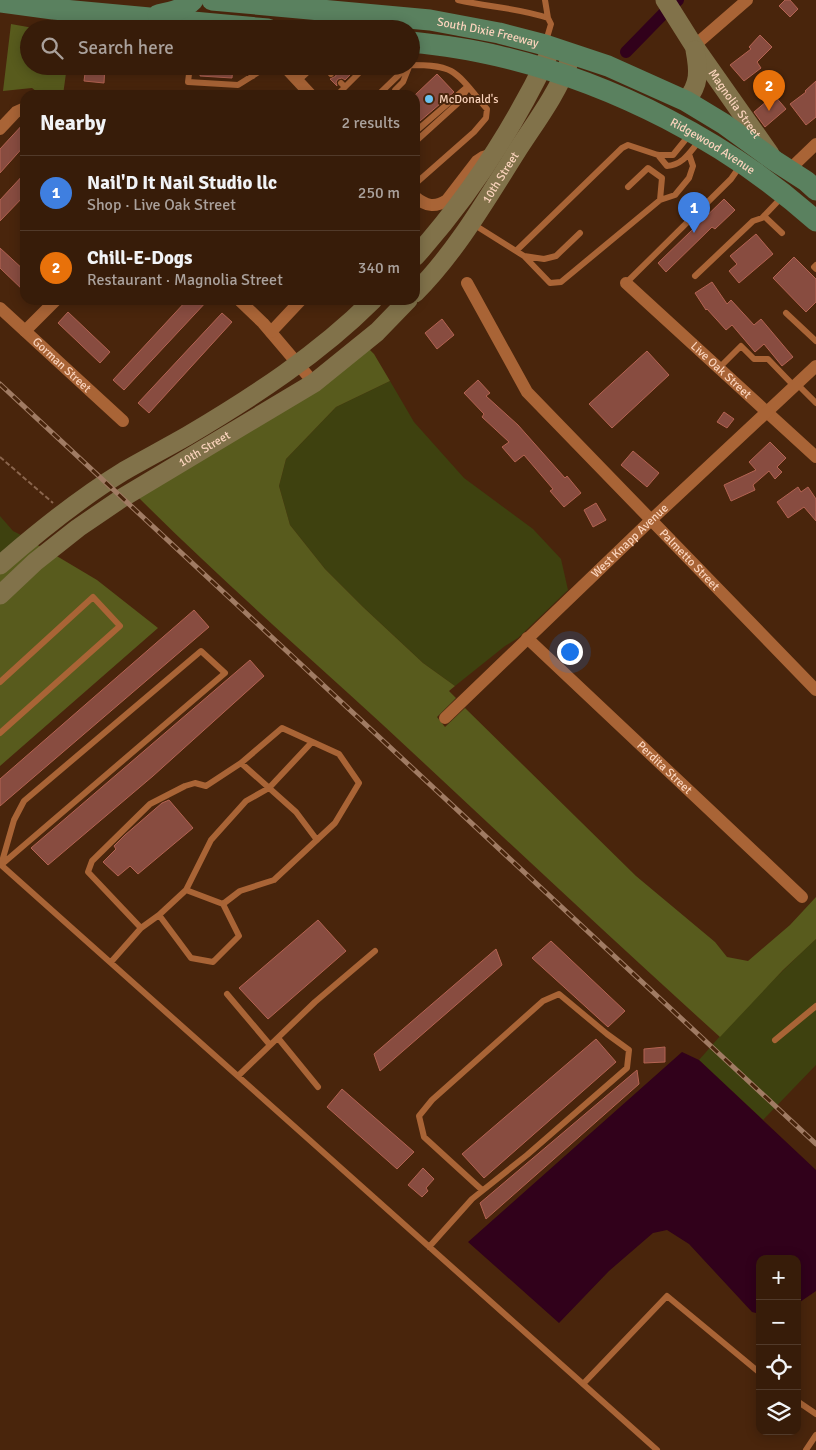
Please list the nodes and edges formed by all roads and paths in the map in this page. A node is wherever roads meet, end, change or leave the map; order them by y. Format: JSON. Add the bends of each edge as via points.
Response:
{"nodes":[{"id":1,"x":193,"y":0,"type":"edge"},
{"id":2,"x":212,"y":0,"type":"edge"},
{"id":3,"x":458,"y":0,"type":"edge"},
{"id":4,"x":545,"y":0,"type":"edge"},
{"id":5,"x":665,"y":0,"type":"edge"},
{"id":6,"x":747,"y":0,"type":"edge"},
{"id":7,"x":0,"y":2,"type":"edge"},
{"id":8,"x":235,"y":2,"type":"junction"},
{"id":9,"x":347,"y":6,"type":"edge"},
{"id":10,"x":146,"y":18,"type":"junction"},
{"id":11,"x":548,"y":18,"type":"junction"},
{"id":12,"x":158,"y":20,"type":"edge"},
{"id":13,"x":202,"y":20,"type":"edge"},
{"id":14,"x":694,"y":46,"type":"junction"},
{"id":15,"x":420,"y":48,"type":"edge"},
{"id":16,"x":556,"y":49,"type":"junction"},
{"id":17,"x":608,"y":66,"type":"joint"},
{"id":18,"x":420,"y":67,"type":"edge"},
{"id":19,"x":542,"y":69,"type":"junction"},
{"id":20,"x":189,"y":75,"type":"edge"},
{"id":21,"x":292,"y":75,"type":"edge"},
{"id":22,"x":304,"y":75,"type":"edge"},
{"id":23,"x":355,"y":75,"type":"edge"},
{"id":24,"x":400,"y":75,"type":"edge"},
{"id":25,"x":406,"y":75,"type":"edge"},
{"id":26,"x":564,"y":75,"type":"junction"},
{"id":27,"x":253,"y":76,"type":"edge"},
{"id":28,"x":298,"y":81,"type":"junction"},
{"id":29,"x":468,"y":88,"type":"junction"},
{"id":30,"x":599,"y":88,"type":"joint"},
{"id":31,"x":306,"y":90,"type":"edge"},
{"id":32,"x":340,"y":90,"type":"edge"},
{"id":33,"x":384,"y":90,"type":"edge"},
{"id":34,"x":397,"y":90,"type":"edge"},
{"id":35,"x":686,"y":102,"type":"junction"},
{"id":36,"x":20,"y":110,"type":"edge"},
{"id":37,"x":420,"y":128,"type":"edge"},
{"id":38,"x":0,"y":129,"type":"edge"},
{"id":39,"x":420,"y":138,"type":"edge"},
{"id":40,"x":693,"y":142,"type":"junction"},
{"id":41,"x":816,"y":144,"type":"edge"},
{"id":42,"x":493,"y":154,"type":"junction"},
{"id":43,"x":658,"y":156,"type":"junction"},
{"id":44,"x":742,"y":163,"type":"junction"},
{"id":45,"x":782,"y":166,"type":"junction"},
{"id":46,"x":420,"y":180,"type":"edge"},
{"id":47,"x":628,"y":187,"type":"dead end"},
{"id":48,"x":816,"y":190,"type":"edge"},
{"id":49,"x":784,"y":195,"type":"junction"},
{"id":50,"x":660,"y":200,"type":"junction"},
{"id":51,"x":420,"y":201,"type":"edge"},
{"id":52,"x":764,"y":216,"type":"junction"},
{"id":53,"x":816,"y":221,"type":"edge"},
{"id":54,"x":472,"y":223,"type":"junction"},
{"id":55,"x":580,"y":233,"type":"dead end"},
{"id":56,"x":782,"y":233,"type":"dead end"},
{"id":57,"x":516,"y":251,"type":"junction"},
{"id":58,"x":420,"y":252,"type":"edge"},
{"id":59,"x":524,"y":256,"type":"junction"},
{"id":60,"x":695,"y":276,"type":"dead end"},
{"id":61,"x":467,"y":283,"type":"dead end"},
{"id":62,"x":626,"y":283,"type":"joint"},
{"id":63,"x":420,"y":287,"type":"edge"},
{"id":64,"x":51,"y":305,"type":"edge"},
{"id":65,"x":244,"y":305,"type":"edge"},
{"id":66,"x":296,"y":305,"type":"edge"},
{"id":67,"x":368,"y":305,"type":"edge"},
{"id":68,"x":403,"y":305,"type":"edge"},
{"id":69,"x":0,"y":308,"type":"edge"},
{"id":70,"x":786,"y":313,"type":"dead end"},
{"id":71,"x":25,"y":331,"type":"junction"},
{"id":72,"x":270,"y":332,"type":"junction"},
{"id":73,"x":816,"y":341,"type":"edge"},
{"id":74,"x":297,"y":363,"type":"junction"},
{"id":75,"x":816,"y":366,"type":"edge"},
{"id":76,"x":718,"y":368,"type":"junction"},
{"id":77,"x":314,"y":383,"type":"junction"},
{"id":78,"x":796,"y":385,"type":"junction"},
{"id":79,"x":816,"y":403,"type":"edge"},
{"id":80,"x":767,"y":413,"type":"junction"},
{"id":81,"x":123,"y":421,"type":"dead end"},
{"id":82,"x":153,"y":455,"type":"junction"},
{"id":83,"x":0,"y":457,"type":"edge"},
{"id":84,"x":816,"y":457,"type":"edge"},
{"id":85,"x":164,"y":473,"type":"junction"},
{"id":86,"x":63,"y":513,"type":"junction"},
{"id":87,"x":650,"y":521,"type":"junction"},
{"id":88,"x":78,"y":528,"type":"junction"},
{"id":89,"x":0,"y":565,"type":"edge"},
{"id":90,"x":0,"y":595,"type":"edge"},
{"id":91,"x":527,"y":638,"type":"junction"},
{"id":92,"x":0,"y":682,"type":"edge"},
{"id":93,"x":816,"y":690,"type":"edge"},
{"id":94,"x":445,"y":718,"type":"dead end"},
{"id":95,"x":0,"y":733,"type":"edge"},
{"id":96,"x":312,"y":742,"type":"junction"},
{"id":97,"x":241,"y":764,"type":"junction"},
{"id":98,"x":269,"y":788,"type":"junction"},
{"id":99,"x":317,"y":840,"type":"junction"},
{"id":100,"x":1,"y":864,"type":"edge"},
{"id":101,"x":186,"y":890,"type":"junction"},
{"id":102,"x":802,"y":897,"type":"dead end"},
{"id":103,"x":223,"y":904,"type":"junction"},
{"id":104,"x":159,"y":915,"type":"junction"},
{"id":105,"x":141,"y":928,"type":"junction"},
{"id":106,"x":375,"y":951,"type":"dead end"},
{"id":107,"x":111,"y":962,"type":"junction"},
{"id":108,"x":227,"y":994,"type":"dead end"},
{"id":109,"x":816,"y":1006,"type":"edge"},
{"id":110,"x":278,"y":1038,"type":"junction"},
{"id":111,"x":775,"y":1040,"type":"dead end"},
{"id":112,"x":270,"y":1045,"type":"junction"},
{"id":113,"x":238,"y":1076,"type":"junction"},
{"id":114,"x":318,"y":1087,"type":"dead end"},
{"id":115,"x":482,"y":1190,"type":"junction"},
{"id":116,"x":429,"y":1247,"type":"junction"},
{"id":117,"x":756,"y":1370,"type":"edge"},
{"id":118,"x":583,"y":1384,"type":"junction"},
{"id":119,"x":801,"y":1404,"type":"edge"},
{"id":120,"x":816,"y":1414,"type":"edge"},
{"id":121,"x":816,"y":1435,"type":"edge"},
{"id":122,"x":657,"y":1450,"type":"edge"},
{"id":123,"x":806,"y":1450,"type":"edge"}],
"edges":[{"from":1,"to":10,"type":"main road","via":[[175,11]]},
{"from":2,"to":8,"type":"main road","name":"South Dixie Freeway"},
{"from":3,"to":11,"type":"lane"},
{"from":4,"to":11,"type":"lane"},
{"from":5,"to":14,"type":"street","name":"Magnolia Street"},
{"from":6,"to":14,"type":"street"},
{"from":7,"to":10,"type":"main road"},
{"from":8,"to":9,"type":"main road","name":"South Dixie Freeway"},
{"from":8,"to":13,"type":"main road","via":[[217,9]]},
{"from":9,"to":16,"type":"main road","name":"South Dixie Freeway","via":[[457,24]]},
{"from":10,"to":12,"type":"main road"},
{"from":11,"to":16,"type":"lane"},
{"from":14,"to":35,"type":"street","name":"Magnolia Street","via":[[698,67],[692,94]]},
{"from":14,"to":45,"type":"street","name":"Magnolia Street"},
{"from":15,"to":19,"type":"main road","name":"South Dixie Freeway","via":[[488,54]]},
{"from":16,"to":17,"type":"main road","name":"South Dixie Freeway"},
{"from":16,"to":19,"type":"street","name":"10th Street"},
{"from":16,"to":26,"type":"street","name":"10th Street"},
{"from":17,"to":35,"type":"main road","name":"Ridgewood Avenue"},
{"from":18,"to":29,"type":"lane","via":[[452,71]]},
{"from":19,"to":26,"type":"main road","name":"South Dixie Freeway"},
{"from":19,"to":42,"type":"street","name":"10th Street"},
{"from":20,"to":27,"type":"lane","via":[[188,82],[238,85]]},
{"from":21,"to":28,"type":"street"},
{"from":22,"to":28,"type":"lane"},
{"from":23,"to":32,"type":"lane"},
{"from":24,"to":33,"type":"lane"},
{"from":25,"to":34,"type":"lane"},
{"from":26,"to":30,"type":"main road","name":"South Dixie Freeway"},
{"from":26,"to":54,"type":"street","name":"10th Street"},
{"from":28,"to":31,"type":"street"},
{"from":29,"to":37,"type":"lane"},
{"from":29,"to":39,"type":"lane","via":[[458,104]]},
{"from":29,"to":46,"type":"lane","via":[[486,109],[486,118]]},
{"from":30,"to":40,"type":"main road","name":"Ridgewood Avenue","via":[[657,114]]},
{"from":35,"to":45,"type":"main road","name":"Ridgewood Avenue","via":[[724,124]]},
{"from":36,"to":38,"type":"street"},
{"from":40,"to":43,"type":"lane","via":[[673,155]]},
{"from":40,"to":43,"type":"lane","via":[[682,161],[674,166],[667,166]]},
{"from":40,"to":44,"type":"main road","name":"Ridgewood Avenue"},
{"from":40,"to":50,"type":"lane","via":[[693,166],[689,178],[675,195]]},
{"from":41,"to":45,"type":"street"},
{"from":42,"to":51,"type":"street","via":[[477,161],[443,203],[431,206]]},
{"from":42,"to":58,"type":"street","name":"10th Street"},
{"from":43,"to":57,"type":"lane","via":[[628,144],[622,148]]},
{"from":44,"to":49,"type":"main road","name":"Ridgewood Avenue"},
{"from":44,"to":62,"type":"lane","via":[[731,179]]},
{"from":45,"to":48,"type":"main road","name":"Ridgewood Avenue"},
{"from":47,"to":50,"type":"lane","via":[[648,168],[662,178]]},
{"from":49,"to":52,"type":"lane"},
{"from":49,"to":53,"type":"main road","name":"Ridgewood Avenue"},
{"from":50,"to":59,"type":"lane","via":[[561,282],[550,283]]},
{"from":52,"to":56,"type":"lane"},
{"from":52,"to":60,"type":"lane","via":[[753,221]]},
{"from":54,"to":57,"type":"lane"},
{"from":54,"to":63,"type":"street","name":"10th Street"},
{"from":55,"to":59,"type":"lane","via":[[556,256],[544,259]]},
{"from":57,"to":59,"type":"lane"},
{"from":61,"to":87,"type":"street","name":"Palmetto Street","via":[[527,392]]},
{"from":62,"to":76,"type":"street","name":"Live Oak Street"},
{"from":64,"to":71,"type":"street"},
{"from":65,"to":72,"type":"street"},
{"from":66,"to":72,"type":"street"},
{"from":67,"to":74,"type":"street","name":"10th Street","via":[[338,333]]},
{"from":68,"to":77,"type":"street","name":"10th Street","via":[[377,332]]},
{"from":69,"to":71,"type":"street","name":"Gorman Street"},
{"from":70,"to":73,"type":"lane"},
{"from":71,"to":81,"type":"street","name":"Gorman Street"},
{"from":72,"to":74,"type":"street"},
{"from":74,"to":77,"type":"street"},
{"from":74,"to":82,"type":"street","name":"10th Street","via":[[258,391]]},
{"from":75,"to":78,"type":"street","name":"West Knapp Avenue"},
{"from":76,"to":78,"type":"lane","via":[[741,346],[754,359],[768,359]]},
{"from":76,"to":80,"type":"street","name":"Live Oak Street"},
{"from":77,"to":85,"type":"street","name":"10th Street"},
{"from":78,"to":79,"type":"lane"},
{"from":78,"to":80,"type":"street","name":"West Knapp Avenue"},
{"from":80,"to":84,"type":"street","name":"Live Oak Street"},
{"from":80,"to":87,"type":"street","name":"West Knapp Avenue"},
{"from":82,"to":85,"type":"street"},
{"from":82,"to":86,"type":"street","name":"10th Street"},
{"from":83,"to":86,"type":"path"},
{"from":85,"to":88,"type":"street","name":"10th Street"},
{"from":86,"to":88,"type":"street"},
{"from":86,"to":89,"type":"street","name":"10th Street"},
{"from":87,"to":91,"type":"street","name":"West Knapp Avenue"},
{"from":87,"to":93,"type":"street","name":"Palmetto Street"},
{"from":88,"to":90,"type":"street","name":"10th Street"},
{"from":91,"to":94,"type":"street","name":"West Knapp Avenue"},
{"from":91,"to":102,"type":"street","name":"Perdita Street"},
{"from":92,"to":95,"type":"lane","via":[[93,597],[120,626]]},
{"from":96,"to":97,"type":"lane","via":[[282,728]]},
{"from":96,"to":98,"type":"lane"},
{"from":96,"to":99,"type":"lane","via":[[339,754],[359,783],[335,824]]},
{"from":97,"to":98,"type":"lane"},
{"from":97,"to":105,"type":"lane","via":[[206,786],[195,783],[185,786],[150,804],[92,860],[88,872]]},
{"from":98,"to":99,"type":"lane","via":[[296,812]]},
{"from":98,"to":101,"type":"lane","via":[[246,801],[210,840]]},
{"from":99,"to":103,"type":"lane","via":[[274,880],[240,891]]},
{"from":100,"to":100,"type":"lane","via":[[14,820],[31,795],[201,651],[224,674]]},
{"from":100,"to":107,"type":"lane"},
{"from":101,"to":103,"type":"lane"},
{"from":101,"to":104,"type":"lane"},
{"from":103,"to":104,"type":"lane","via":[[239,936],[213,962],[191,958]]},
{"from":104,"to":105,"type":"lane"},
{"from":105,"to":107,"type":"lane"},
{"from":106,"to":110,"type":"lane"},
{"from":107,"to":113,"type":"lane"},
{"from":108,"to":112,"type":"lane"},
{"from":109,"to":111,"type":"lane"},
{"from":110,"to":112,"type":"lane"},
{"from":110,"to":114,"type":"lane"},
{"from":112,"to":113,"type":"lane"},
{"from":113,"to":116,"type":"lane"},
{"from":115,"to":115,"type":"lane","via":[[627,1068],[629,1050],[559,994],[543,1001],[432,1100],[419,1116],[424,1137]]},
{"from":115,"to":116,"type":"lane"},
{"from":116,"to":118,"type":"lane"},
{"from":117,"to":118,"type":"lane","via":[[667,1296]]},
{"from":118,"to":122,"type":"lane"},
{"from":119,"to":120,"type":"lane"},
{"from":121,"to":123,"type":"lane"}]}
